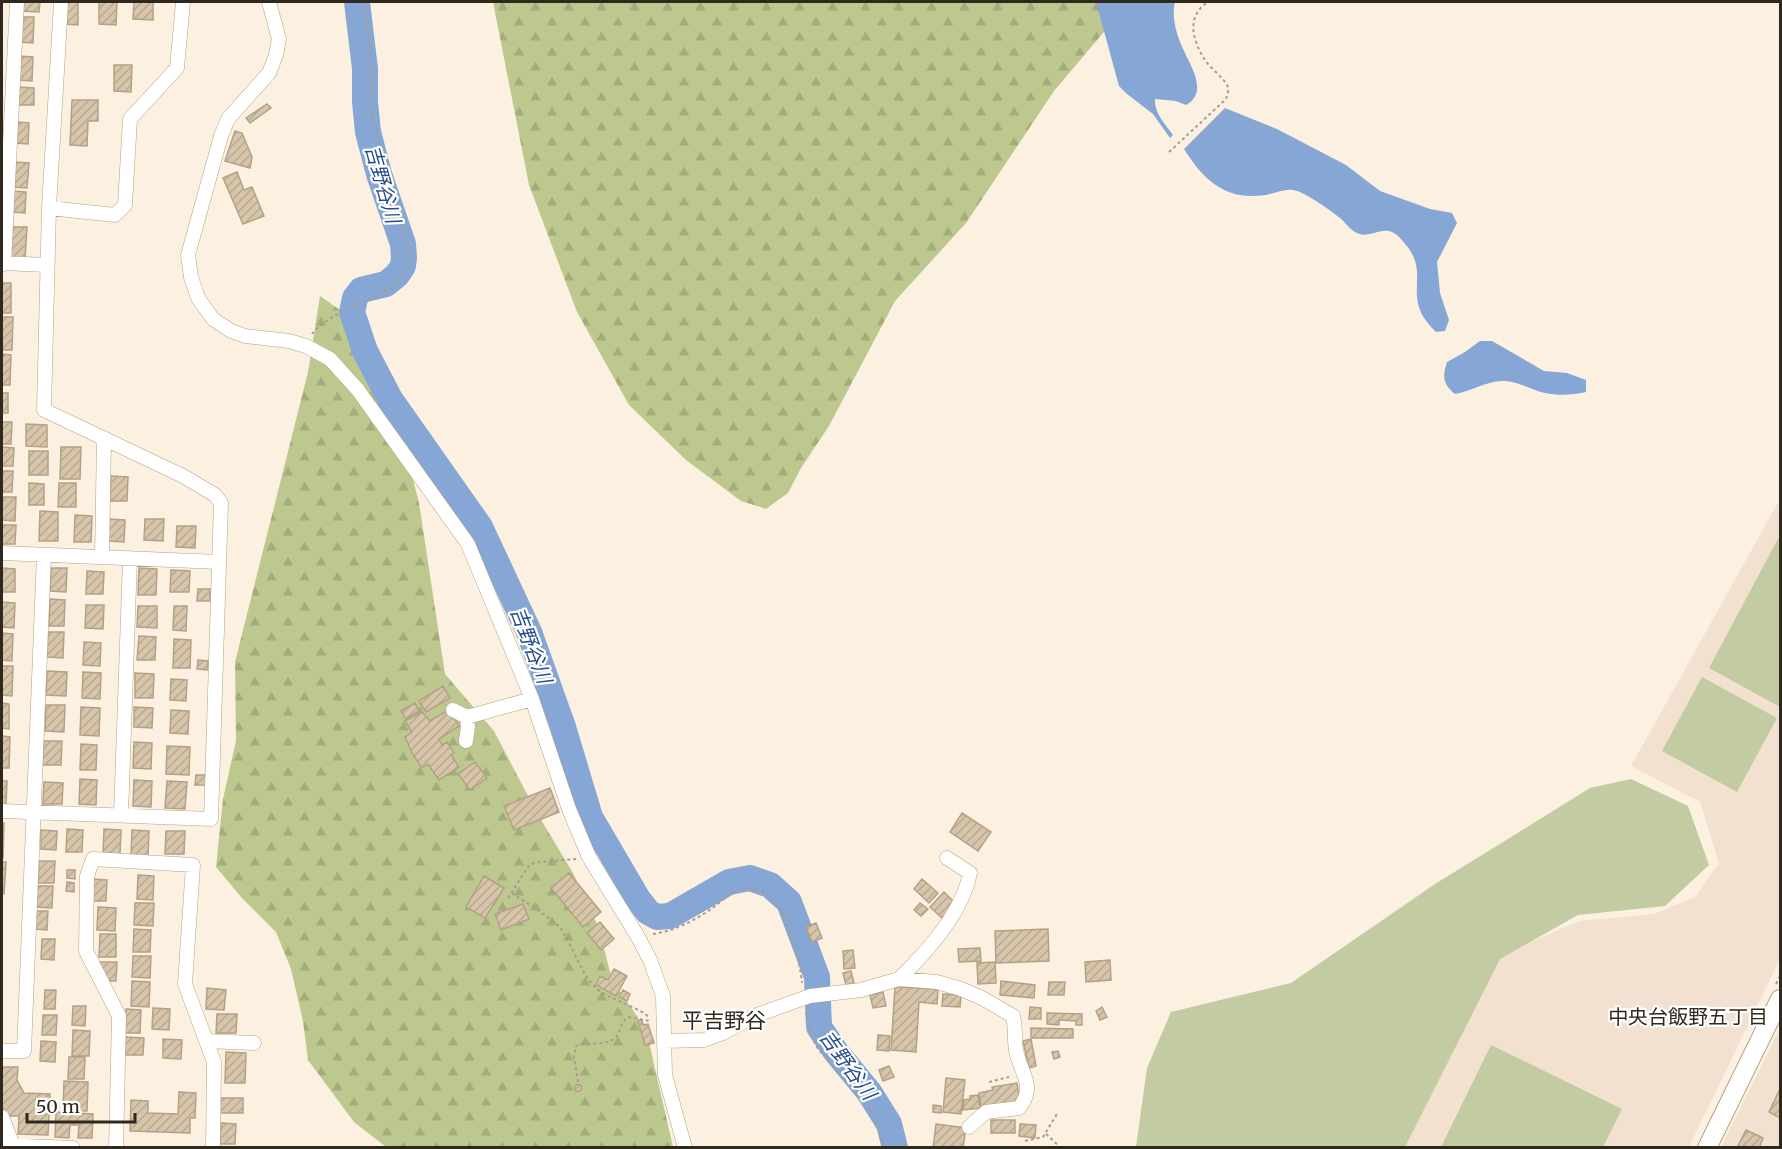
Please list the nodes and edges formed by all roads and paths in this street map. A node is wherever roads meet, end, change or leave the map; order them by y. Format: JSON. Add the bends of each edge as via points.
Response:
{"nodes":[{"id":1,"x":17,"y":2,"type":"edge"},
{"id":2,"x":61,"y":2,"type":"edge"},
{"id":3,"x":183,"y":2,"type":"edge"},
{"id":4,"x":269,"y":2,"type":"edge"},
{"id":5,"x":364,"y":2,"type":"edge"},
{"id":6,"x":1208,"y":2,"type":"edge"},
{"id":7,"x":1169,"y":152,"type":"dead end"},
{"id":8,"x":49,"y":208,"type":"junction"},
{"id":9,"x":3,"y":264,"type":"edge"},
{"id":10,"x":47,"y":265,"type":"junction"},
{"id":11,"x":306,"y":346,"type":"junction"},
{"id":12,"x":104,"y":438,"type":"junction"},
{"id":13,"x":2,"y":553,"type":"edge"},
{"id":14,"x":44,"y":555,"type":"junction"},
{"id":15,"x":102,"y":557,"type":"junction"},
{"id":16,"x":130,"y":558,"type":"junction"},
{"id":17,"x":219,"y":562,"type":"junction"},
{"id":18,"x":532,"y":699,"type":"junction"},
{"id":19,"x":453,"y":710,"type":"dead end"},
{"id":20,"x":467,"y":717,"type":"junction"},
{"id":21,"x":466,"y":741,"type":"dead end"},
{"id":22,"x":2,"y":812,"type":"edge"},
{"id":23,"x":32,"y":812,"type":"junction"},
{"id":24,"x":121,"y":816,"type":"junction"},
{"id":25,"x":589,"y":857,"type":"junction"},
{"id":26,"x":947,"y":858,"type":"dead end"},
{"id":27,"x":512,"y":893,"type":"junction"},
{"id":28,"x":508,"y":898,"type":"dead end"},
{"id":29,"x":638,"y":937,"type":"junction"},
{"id":30,"x":899,"y":980,"type":"junction"},
{"id":31,"x":812,"y":996,"type":"junction"},
{"id":32,"x":1780,"y":999,"type":"edge"},
{"id":33,"x":206,"y":1041,"type":"junction"},
{"id":34,"x":664,"y":1041,"type":"junction"},
{"id":35,"x":254,"y":1043,"type":"dead end"},
{"id":36,"x":2,"y":1051,"type":"edge"},
{"id":37,"x":1024,"y":1073,"type":"junction"},
{"id":38,"x":578,"y":1082,"type":"dead end"},
{"id":39,"x":989,"y":1082,"type":"dead end"},
{"id":40,"x":1057,"y":1114,"type":"dead end"},
{"id":41,"x":2,"y":1117,"type":"edge"},
{"id":42,"x":969,"y":1127,"type":"dead end"},
{"id":43,"x":1046,"y":1134,"type":"junction"},
{"id":44,"x":1025,"y":1141,"type":"dead end"},
{"id":45,"x":10,"y":1146,"type":"edge"},
{"id":46,"x":73,"y":1148,"type":"edge"},
{"id":47,"x":116,"y":1148,"type":"edge"},
{"id":48,"x":213,"y":1148,"type":"edge"},
{"id":49,"x":685,"y":1148,"type":"edge"},
{"id":50,"x":884,"y":1148,"type":"edge"},
{"id":51,"x":1061,"y":1148,"type":"edge"},
{"id":52,"x":1707,"y":1148,"type":"edge"}],
"edges":[{"from":1,"to":9,"type":"street"},
{"from":2,"to":8,"type":"street"},
{"from":3,"to":8,"type":"street","via":[[177,68],[130,119],[125,205],[115,214]]},
{"from":4,"to":11,"type":"street","via":[[279,39],[276,55],[268,73],[228,119],[188,255],[198,298],[213,319],[245,336]]},
{"from":5,"to":11,"type":"path","via":[[370,43],[372,122],[409,253],[400,279],[316,328]]},
{"from":6,"to":7,"type":"path","via":[[1195,13],[1192,24],[1205,60],[1229,92]]},
{"from":8,"to":10,"type":"street"},
{"from":9,"to":10,"type":"street"},
{"from":10,"to":12,"type":"street","via":[[44,410]]},
{"from":11,"to":18,"type":"street","via":[[330,359],[358,390],[468,544]]},
{"from":12,"to":15,"type":"street"},
{"from":12,"to":17,"type":"street","via":[[215,495],[221,504]]},
{"from":13,"to":14,"type":"street"},
{"from":14,"to":15,"type":"street"},
{"from":14,"to":23,"type":"street"},
{"from":15,"to":16,"type":"street"},
{"from":16,"to":17,"type":"street"},
{"from":16,"to":24,"type":"street"},
{"from":17,"to":24,"type":"street","via":[[211,819]]},
{"from":18,"to":20,"type":"street"},
{"from":18,"to":25,"type":"street"},
{"from":19,"to":20,"type":"street"},
{"from":20,"to":21,"type":"street"},
{"from":22,"to":23,"type":"street"},
{"from":23,"to":24,"type":"street"},
{"from":23,"to":36,"type":"street","via":[[24,1052]]},
{"from":25,"to":27,"type":"path","via":[[530,864]]},
{"from":25,"to":29,"type":"street"},
{"from":26,"to":30,"type":"street","via":[[970,873],[962,902],[928,950]]},
{"from":27,"to":28,"type":"path"},
{"from":27,"to":38,"type":"path","via":[[560,927],[596,988],[645,1012],[650,1021],[628,1017],[612,1040],[576,1046]]},
{"from":29,"to":31,"type":"path","via":[[685,924],[742,890],[761,891],[772,896],[785,919]]},
{"from":29,"to":34,"type":"street","via":[[663,996]]},
{"from":30,"to":31,"type":"street"},
{"from":30,"to":37,"type":"street","via":[[937,982],[961,989],[1013,1016],[1016,1051]]},
{"from":31,"to":34,"type":"street","via":[[754,1016],[704,1040]]},
{"from":31,"to":50,"type":"path","via":[[811,1036],[868,1104]]},
{"from":32,"to":52,"type":"street"},
{"from":33,"to":35,"type":"street"},
{"from":33,"to":47,"type":"street","via":[[185,984],[193,865],[93,859],[87,876],[86,951],[119,1016]]},
{"from":33,"to":48,"type":"street","via":[[214,1062]]},
{"from":34,"to":49,"type":"street","via":[[664,1075]]},
{"from":37,"to":39,"type":"path"},
{"from":37,"to":42,"type":"street","via":[[1028,1095],[1019,1108],[986,1112]]},
{"from":40,"to":43,"type":"path"},
{"from":41,"to":45,"type":"street"},
{"from":43,"to":44,"type":"path"},
{"from":43,"to":51,"type":"path"},
{"from":45,"to":46,"type":"street"}]}
